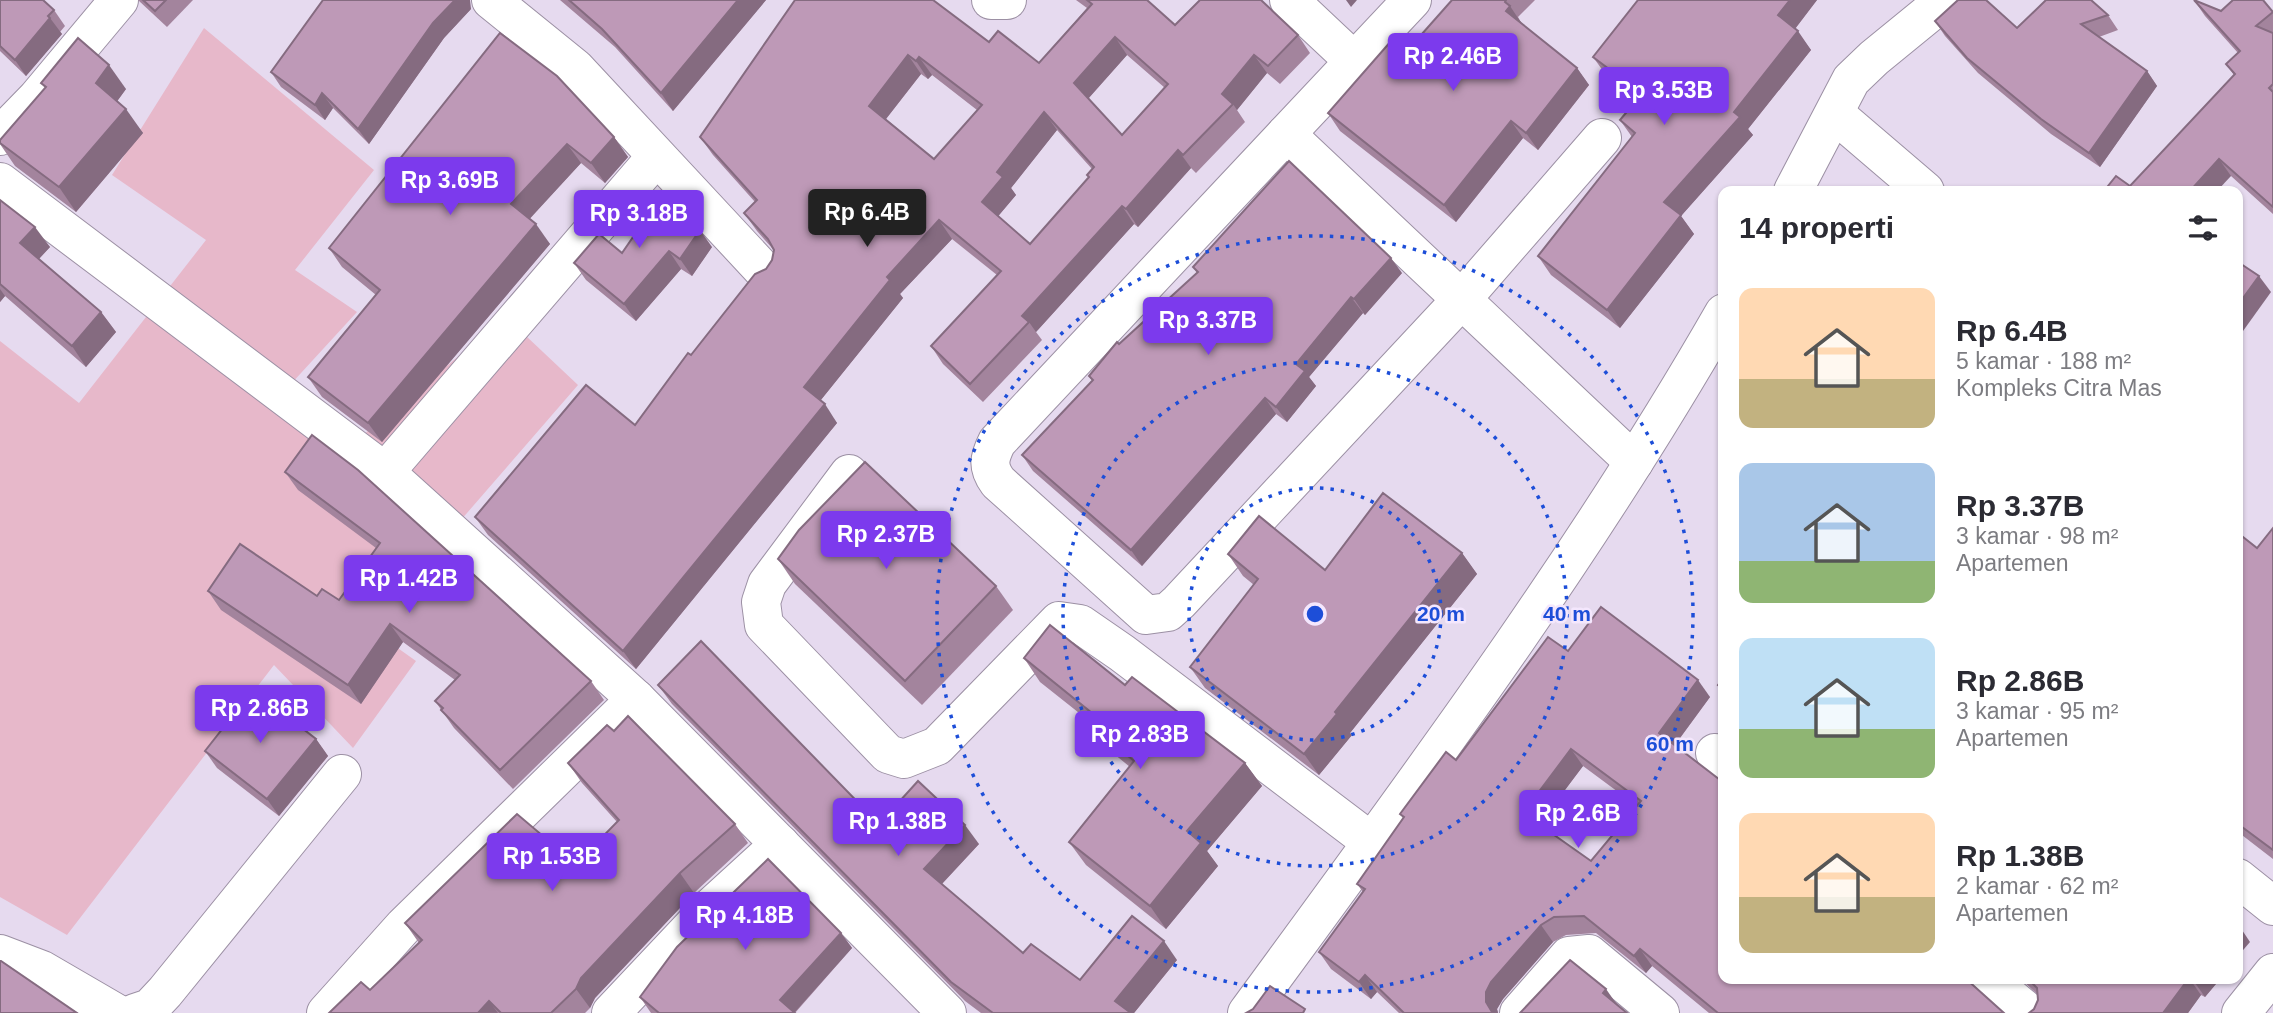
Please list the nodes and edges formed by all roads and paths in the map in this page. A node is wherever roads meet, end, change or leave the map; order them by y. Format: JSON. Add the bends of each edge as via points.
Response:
{"nodes":[{"id":1,"x":119,"y":0,"type":"edge"},
{"id":2,"x":491,"y":0,"type":"edge"},
{"id":3,"x":1289,"y":0,"type":"edge"},
{"id":4,"x":1412,"y":0,"type":"edge"},
{"id":5,"x":1945,"y":0,"type":"edge"},
{"id":6,"x":1354,"y":61,"type":"junction"},
{"id":7,"x":1835,"y":114,"type":"junction"},
{"id":8,"x":1286,"y":134,"type":"junction"},
{"id":9,"x":0,"y":136,"type":"edge"},
{"id":10,"x":1602,"y":138,"type":"dead end"},
{"id":11,"x":656,"y":157,"type":"junction"},
{"id":12,"x":0,"y":182,"type":"edge"},
{"id":13,"x":1796,"y":186,"type":"edge"},
{"id":14,"x":1919,"y":186,"type":"edge"},
{"id":15,"x":764,"y":271,"type":"edge"},
{"id":16,"x":1461,"y":300,"type":"junction"},
{"id":17,"x":1718,"y":337,"type":"edge"},
{"id":18,"x":1713,"y":357,"type":"edge"},
{"id":19,"x":1634,"y":462,"type":"junction"},
{"id":20,"x":385,"y":472,"type":"junction"},
{"id":21,"x":849,"y":474,"type":"edge"},
{"id":22,"x":636,"y":699,"type":"junction"},
{"id":23,"x":342,"y":774,"type":"dead end"},
{"id":24,"x":780,"y":844,"type":"junction"},
{"id":25,"x":1374,"y":844,"type":"junction"},
{"id":26,"x":2243,"y":882,"type":"edge"},
{"id":27,"x":2273,"y":906,"type":"edge"},
{"id":28,"x":0,"y":954,"type":"edge"},
{"id":29,"x":2273,"y":973,"type":"edge"},
{"id":30,"x":1994,"y":984,"type":"edge"},
{"id":31,"x":132,"y":1013,"type":"edge"},
{"id":32,"x":326,"y":1013,"type":"edge"},
{"id":33,"x":611,"y":1013,"type":"edge"},
{"id":34,"x":947,"y":1013,"type":"edge"},
{"id":35,"x":1247,"y":1013,"type":"edge"},
{"id":36,"x":1519,"y":1013,"type":"edge"},
{"id":37,"x":1660,"y":1013,"type":"edge"},
{"id":38,"x":2029,"y":1013,"type":"edge"},
{"id":39,"x":2241,"y":1013,"type":"edge"}],
"edges":[{"from":1,"to":9,"type":"street"},
{"from":2,"to":11,"type":"street","via":[[575,68]]},
{"from":3,"to":6,"type":"street"},
{"from":4,"to":6,"type":"street"},
{"from":5,"to":7,"type":"street","via":[[1852,80]]},
{"from":6,"to":8,"type":"street"},
{"from":7,"to":13,"type":"street"},
{"from":7,"to":14,"type":"street"},
{"from":8,"to":16,"type":"street"},
{"from":8,"to":16,"type":"street","via":[[997,442],[989,462],[998,482],[1140,612],[1168,612]]},
{"from":10,"to":16,"type":"street"},
{"from":11,"to":15,"type":"street"},
{"from":11,"to":20,"type":"street"},
{"from":12,"to":20,"type":"street"},
{"from":16,"to":19,"type":"street"},
{"from":17,"to":18,"type":"street"},
{"from":18,"to":19,"type":"street"},
{"from":19,"to":25,"type":"street","via":[[1536,614]]},
{"from":20,"to":22,"type":"street"},
{"from":21,"to":25,"type":"street","via":[[767,584],[761,614],[764,625],[888,754],[904,759],[937,746],[1059,621],[1073,621]]},
{"from":22,"to":24,"type":"street"},
{"from":22,"to":32,"type":"street","via":[[404,926]]},
{"from":23,"to":31,"type":"street","via":[[165,992],[149,1008]]},
{"from":24,"to":33,"type":"street","via":[[710,908]]},
{"from":24,"to":34,"type":"street"},
{"from":25,"to":35,"type":"street"},
{"from":26,"to":27,"type":"street"},
{"from":28,"to":31,"type":"street"},
{"from":29,"to":39,"type":"street"},
{"from":30,"to":38,"type":"street"},
{"from":36,"to":37,"type":"street","via":[[1569,957],[1589,954]]}]}
